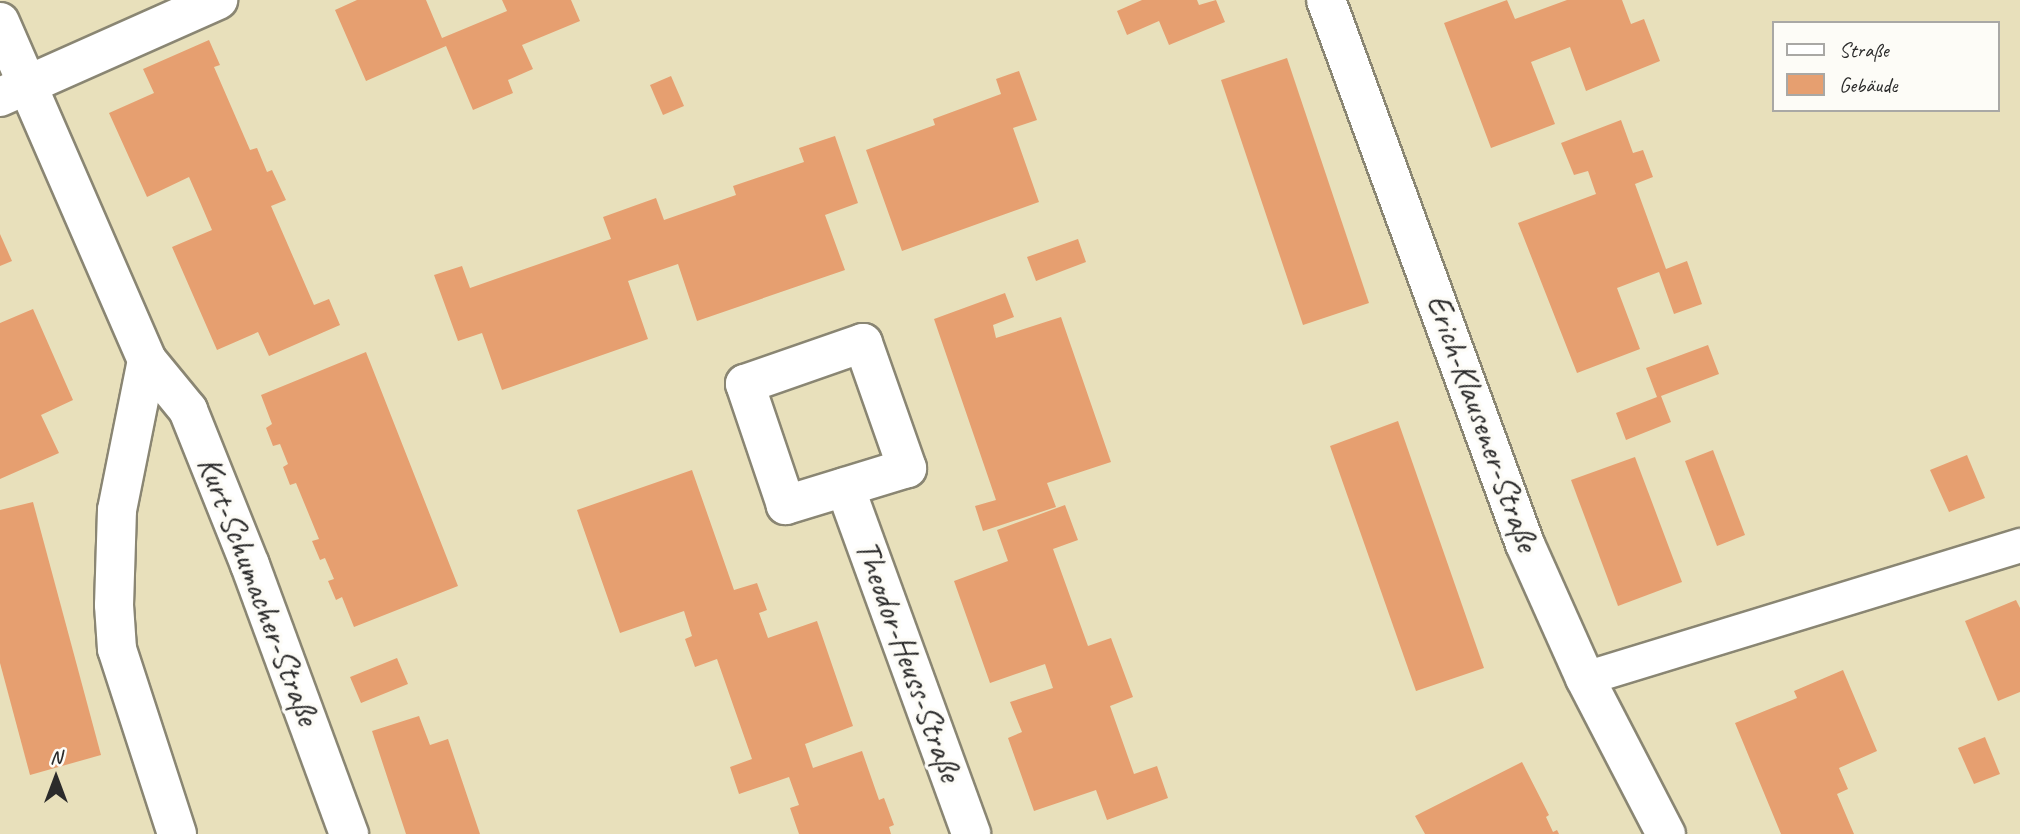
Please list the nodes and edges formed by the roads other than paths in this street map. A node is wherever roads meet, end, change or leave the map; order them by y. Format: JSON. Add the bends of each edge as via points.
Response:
{"nodes":[{"id":1,"x":218,"y":0,"type":"edge"},
{"id":2,"x":1326,"y":0,"type":"edge"},
{"id":3,"x":0,"y":22,"type":"edge"},
{"id":4,"x":14,"y":91,"type":"edge"},
{"id":5,"x":146,"y":360,"type":"junction"},
{"id":6,"x":845,"y":487,"type":"junction"},
{"id":7,"x":2020,"y":545,"type":"edge"},
{"id":8,"x":1585,"y":678,"type":"junction"},
{"id":9,"x":177,"y":834,"type":"edge"},
{"id":10,"x":349,"y":834,"type":"edge"},
{"id":11,"x":971,"y":834,"type":"edge"},
{"id":12,"x":1667,"y":834,"type":"edge"}],
"edges":[{"from":1,"to":4,"type":"street"},
{"from":2,"to":8,"type":"street","name":"Erich-Klausener-Straße","via":[[1525,544]]},
{"from":3,"to":4,"type":"street","name":"Kurt-Schumacher-Straße"},
{"from":4,"to":5,"type":"street","name":"Kurt-Schumacher-Straße"},
{"from":5,"to":9,"type":"street","via":[[117,510],[114,605],[117,649]]},
{"from":5,"to":10,"type":"street","name":"Kurt-Schumacher-Straße","via":[[188,410]]},
{"from":6,"to":6,"type":"street","via":[[907,468],[863,343],[745,384],[786,505]]},
{"from":6,"to":11,"type":"street","name":"Theodor-Heuss-Straße"},
{"from":7,"to":8,"type":"lane"},
{"from":8,"to":12,"type":"street","name":"Erich-Klausener-Straße"}]}
